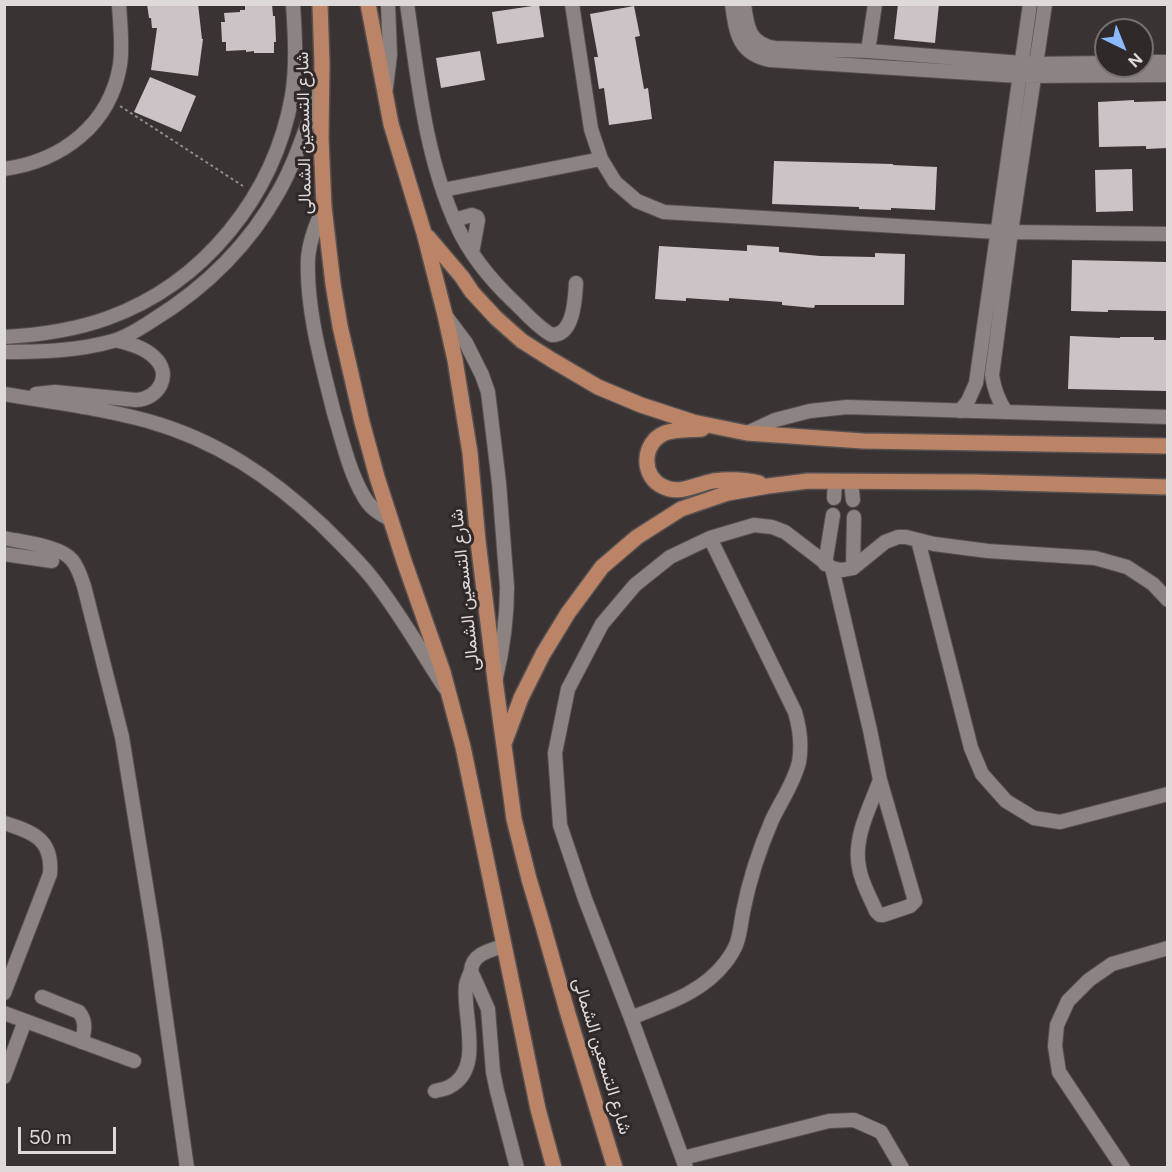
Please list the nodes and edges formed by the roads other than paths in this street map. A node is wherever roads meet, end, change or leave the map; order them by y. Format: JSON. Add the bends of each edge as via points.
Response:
{"nodes":[{"id":1,"x":119,"y":4,"type":"edge"},
{"id":2,"x":293,"y":4,"type":"edge"},
{"id":3,"x":320,"y":4,"type":"edge"},
{"id":4,"x":368,"y":4,"type":"edge"},
{"id":5,"x":388,"y":4,"type":"edge"},
{"id":6,"x":407,"y":4,"type":"edge"},
{"id":7,"x":572,"y":4,"type":"edge"},
{"id":8,"x":732,"y":4,"type":"edge"},
{"id":9,"x":744,"y":4,"type":"edge"},
{"id":10,"x":875,"y":4,"type":"edge"},
{"id":11,"x":1030,"y":4,"type":"edge"},
{"id":12,"x":1045,"y":4,"type":"edge"},
{"id":13,"x":868,"y":51,"type":"junction"},
{"id":14,"x":1094,"y":64,"type":"edge"},
{"id":15,"x":1027,"y":69,"type":"junction"},
{"id":16,"x":1167,"y":75,"type":"edge"},
{"id":17,"x":322,"y":85,"type":"junction"},
{"id":18,"x":386,"y":96,"type":"junction"},
{"id":19,"x":601,"y":159,"type":"junction"},
{"id":20,"x":4,"y":169,"type":"edge"},
{"id":21,"x":443,"y":190,"type":"junction"},
{"id":22,"x":324,"y":207,"type":"junction"},
{"id":23,"x":454,"y":220,"type":"junction"},
{"id":24,"x":1004,"y":232,"type":"junction"},
{"id":25,"x":424,"y":233,"type":"junction"},
{"id":26,"x":1167,"y":234,"type":"edge"},
{"id":27,"x":472,"y":253,"type":"junction"},
{"id":28,"x":576,"y":283,"type":"dead end"},
{"id":29,"x":445,"y":315,"type":"junction"},
{"id":30,"x":4,"y":337,"type":"edge"},
{"id":31,"x":116,"y":340,"type":"junction"},
{"id":32,"x":4,"y":352,"type":"edge"},
{"id":33,"x":4,"y":394,"type":"edge"},
{"id":34,"x":22,"y":397,"type":"junction"},
{"id":35,"x":960,"y":411,"type":"junction"},
{"id":36,"x":1006,"y":412,"type":"junction"},
{"id":37,"x":1167,"y":417,"type":"edge"},
{"id":38,"x":720,"y":428,"type":"junction"},
{"id":39,"x":747,"y":433,"type":"junction"},
{"id":40,"x":1167,"y":446,"type":"edge"},
{"id":41,"x":835,"y":481,"type":"junction"},
{"id":42,"x":851,"y":482,"type":"junction"},
{"id":43,"x":768,"y":486,"type":"junction"},
{"id":44,"x":1167,"y":487,"type":"edge"},
{"id":45,"x":834,"y":498,"type":"dead end"},
{"id":46,"x":853,"y":500,"type":"dead end"},
{"id":47,"x":833,"y":515,"type":"dead end"},
{"id":48,"x":854,"y":517,"type":"dead end"},
{"id":49,"x":390,"y":519,"type":"junction"},
{"id":50,"x":4,"y":538,"type":"edge"},
{"id":51,"x":710,"y":538,"type":"junction"},
{"id":52,"x":918,"y":540,"type":"junction"},
{"id":53,"x":4,"y":554,"type":"edge"},
{"id":54,"x":52,"y":561,"type":"dead end"},
{"id":55,"x":828,"y":566,"type":"junction"},
{"id":56,"x":853,"y":568,"type":"junction"},
{"id":57,"x":1167,"y":600,"type":"edge"},
{"id":58,"x":495,"y":680,"type":"junction"},
{"id":59,"x":449,"y":694,"type":"junction"},
{"id":60,"x":504,"y":744,"type":"junction"},
{"id":61,"x":880,"y":780,"type":"junction"},
{"id":62,"x":1167,"y":794,"type":"edge"},
{"id":63,"x":4,"y":823,"type":"edge"},
{"id":64,"x":504,"y":946,"type":"junction"},
{"id":65,"x":1167,"y":948,"type":"edge"},
{"id":66,"x":471,"y":971,"type":"junction"},
{"id":67,"x":4,"y":993,"type":"edge"},
{"id":68,"x":42,"y":997,"type":"dead end"},
{"id":69,"x":4,"y":1013,"type":"edge"},
{"id":70,"x":631,"y":1018,"type":"junction"},
{"id":71,"x":24,"y":1021,"type":"junction"},
{"id":72,"x":82,"y":1042,"type":"junction"},
{"id":73,"x":134,"y":1061,"type":"dead end"},
{"id":74,"x":4,"y":1077,"type":"edge"},
{"id":75,"x":435,"y":1091,"type":"dead end"},
{"id":76,"x":685,"y":1163,"type":"edge"},
{"id":77,"x":188,"y":1167,"type":"edge"},
{"id":78,"x":517,"y":1167,"type":"edge"},
{"id":79,"x":554,"y":1167,"type":"edge"},
{"id":80,"x":615,"y":1167,"type":"edge"},
{"id":81,"x":902,"y":1167,"type":"edge"},
{"id":82,"x":1123,"y":1167,"type":"edge"}],
"edges":[{"from":1,"to":20,"type":"street","via":[[120,64],[109,99],[99,115],[59,153],[33,164]]},
{"from":2,"to":30,"type":"street","via":[[296,48],[292,94],[273,159],[240,219],[191,271],[130,309],[85,325]]},
{"from":3,"to":17,"type":"main road","name":"شارع التسعين الشمالى"},
{"from":4,"to":18,"type":"main road","name":"شارع التسعين الشمالى"},
{"from":5,"to":18,"type":"street","via":[[390,55]]},
{"from":6,"to":21,"type":"street","via":[[425,122]]},
{"from":7,"to":19,"type":"street","via":[[591,129]]},
{"from":8,"to":15,"type":"street","via":[[741,42],[763,59]]},
{"from":9,"to":13,"type":"street","via":[[750,33],[769,47]]},
{"from":10,"to":13,"type":"street"},
{"from":11,"to":15,"type":"street"},
{"from":12,"to":15,"type":"street"},
{"from":13,"to":15,"type":"street"},
{"from":14,"to":15,"type":"street"},
{"from":15,"to":16,"type":"street"},
{"from":15,"to":24,"type":"street"},
{"from":17,"to":22,"type":"main road","name":"شارع التسعين الشمالى"},
{"from":17,"to":31,"type":"street","via":[[288,174],[249,237],[190,296]]},
{"from":18,"to":25,"type":"main road","name":"شارع التسعين الشمالى"},
{"from":19,"to":21,"type":"street"},
{"from":19,"to":24,"type":"street","via":[[615,182],[637,201],[664,212]]},
{"from":21,"to":23,"type":"street"},
{"from":22,"to":49,"type":"main road","name":"شارع التسعين الشمالى","via":[[340,326]]},
{"from":22,"to":49,"type":"street","via":[[308,256],[318,345],[340,433],[362,495],[369,506]]},
{"from":23,"to":27,"type":"street"},
{"from":23,"to":27,"type":"street","via":[[472,214],[477,217]]},
{"from":24,"to":26,"type":"street"},
{"from":24,"to":35,"type":"street","via":[[976,382]]},
{"from":24,"to":36,"type":"street","via":[[992,375]]},
{"from":25,"to":29,"type":"main road","name":"شارع التسعين الشمالى"},
{"from":25,"to":38,"type":"main road","via":[[496,318],[522,341],[598,387],[667,415]]},
{"from":27,"to":28,"type":"street","via":[[504,292],[552,335],[563,332],[571,317]]},
{"from":29,"to":58,"type":"main road","name":"شارع التسعين الشمالى","via":[[470,453]]},
{"from":29,"to":58,"type":"street","via":[[466,343],[488,392],[507,587],[503,642]]},
{"from":31,"to":32,"type":"street","via":[[53,350]]},
{"from":31,"to":34,"type":"street","via":[[145,350],[160,364],[162,381],[150,397],[136,400],[55,392]]},
{"from":33,"to":34,"type":"street"},
{"from":34,"to":59,"type":"street","via":[[149,421],[199,439],[262,475],[300,505],[372,578]]},
{"from":35,"to":36,"type":"street"},
{"from":35,"to":39,"type":"street","via":[[847,407],[775,420]]},
{"from":36,"to":37,"type":"street"},
{"from":38,"to":39,"type":"main road"},
{"from":38,"to":43,"type":"main road","via":[[670,432],[658,437],[647,455],[650,475],[659,485],[672,490],[730,480]]},
{"from":39,"to":40,"type":"main road","via":[[906,442]]},
{"from":41,"to":42,"type":"main road"},
{"from":41,"to":43,"type":"main road"},
{"from":41,"to":45,"type":"street"},
{"from":42,"to":44,"type":"main road"},
{"from":42,"to":46,"type":"street"},
{"from":43,"to":60,"type":"main road","via":[[728,493],[681,509],[637,537],[602,567],[543,654]]},
{"from":47,"to":55,"type":"street"},
{"from":48,"to":56,"type":"street"},
{"from":49,"to":59,"type":"main road","name":"شارع التسعين الشمالى"},
{"from":50,"to":77,"type":"street","via":[[66,554],[84,586],[122,737]]},
{"from":51,"to":55,"type":"street","via":[[754,525],[772,527],[785,532]]},
{"from":51,"to":70,"type":"street","via":[[670,557],[635,585],[602,624],[568,689],[555,753],[560,825]]},
{"from":51,"to":70,"type":"street","via":[[795,712],[801,736],[799,760],[755,864],[739,941],[732,952],[716,974],[694,991]]},
{"from":52,"to":56,"type":"street","via":[[890,539]]},
{"from":52,"to":57,"type":"street","via":[[988,551],[1095,558],[1127,567],[1153,584]]},
{"from":52,"to":62,"type":"street","via":[[970,748],[982,774],[1006,801],[1034,818],[1060,822]]},
{"from":53,"to":54,"type":"street"},
{"from":55,"to":56,"type":"street"},
{"from":55,"to":61,"type":"street"},
{"from":58,"to":60,"type":"main road","name":"شارع التسعين الشمالى"},
{"from":59,"to":64,"type":"main road","name":"شارع التسعين الشمالى"},
{"from":60,"to":80,"type":"main road","name":"شارع التسعين الشمالى","via":[[520,847]]},
{"from":61,"to":61,"type":"street","via":[[858,850],[860,874],[876,911],[883,915],[915,901]]},
{"from":63,"to":67,"type":"street","via":[[40,839],[51,862],[50,874]]},
{"from":64,"to":66,"type":"street","via":[[479,955]]},
{"from":64,"to":79,"type":"main road","name":"شارع التسعين الشمالى"},
{"from":65,"to":82,"type":"street","via":[[1112,964],[1089,980],[1068,1001],[1057,1025],[1059,1072]]},
{"from":66,"to":75,"type":"street","via":[[466,986],[468,1062],[455,1082]]},
{"from":66,"to":78,"type":"street","via":[[488,1009],[496,1091]]},
{"from":68,"to":72,"type":"street","via":[[79,1012],[85,1023]]},
{"from":69,"to":71,"type":"street"},
{"from":70,"to":76,"type":"street"},
{"from":71,"to":72,"type":"street"},
{"from":71,"to":74,"type":"street"},
{"from":72,"to":73,"type":"street"},
{"from":76,"to":81,"type":"street","via":[[830,1121],[854,1120],[881,1132]]}]}
